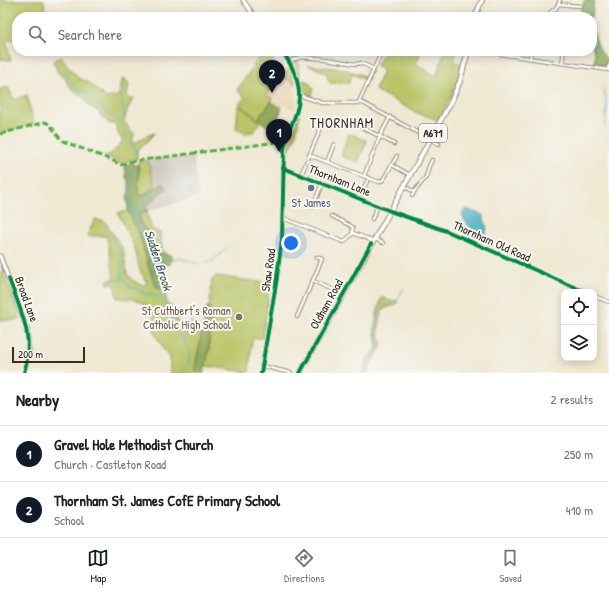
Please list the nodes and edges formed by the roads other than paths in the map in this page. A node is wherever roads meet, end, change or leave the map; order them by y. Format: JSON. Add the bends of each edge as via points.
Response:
{"nodes":[{"id":1,"x":243,"y":0,"type":"edge"},
{"id":2,"x":482,"y":0,"type":"edge"},
{"id":3,"x":560,"y":0,"type":"edge"},
{"id":4,"x":558,"y":4,"type":"junction"},
{"id":5,"x":580,"y":6,"type":"dead end"},
{"id":6,"x":251,"y":12,"type":"edge"},
{"id":7,"x":478,"y":12,"type":"edge"},
{"id":8,"x":552,"y":12,"type":"edge"},
{"id":9,"x":286,"y":56,"type":"edge"},
{"id":10,"x":380,"y":56,"type":"edge"},
{"id":11,"x":467,"y":56,"type":"edge"},
{"id":12,"x":516,"y":56,"type":"edge"},
{"id":13,"x":563,"y":56,"type":"edge"},
{"id":14,"x":530,"y":58,"type":"joint"},
{"id":15,"x":290,"y":61,"type":"junction"},
{"id":16,"x":562,"y":63,"type":"junction"},
{"id":17,"x":609,"y":65,"type":"edge"},
{"id":18,"x":374,"y":69,"type":"junction"},
{"id":19,"x":609,"y":70,"type":"edge"},
{"id":20,"x":299,"y":94,"type":"junction"},
{"id":21,"x":359,"y":102,"type":"junction"},
{"id":22,"x":390,"y":117,"type":"junction"},
{"id":23,"x":380,"y":136,"type":"junction"},
{"id":24,"x":430,"y":139,"type":"junction"},
{"id":25,"x":334,"y":144,"type":"dead end"},
{"id":26,"x":394,"y":144,"type":"dead end"},
{"id":27,"x":439,"y":144,"type":"dead end"},
{"id":28,"x":309,"y":155,"type":"junction"},
{"id":29,"x":397,"y":156,"type":"dead end"},
{"id":30,"x":432,"y":160,"type":"dead end"},
{"id":31,"x":327,"y":162,"type":"junction"},
{"id":32,"x":392,"y":164,"type":"junction"},
{"id":33,"x":283,"y":168,"type":"junction"},
{"id":34,"x":302,"y":175,"type":"junction"},
{"id":35,"x":410,"y":175,"type":"junction"},
{"id":36,"x":364,"y":176,"type":"junction"},
{"id":37,"x":369,"y":178,"type":"junction"},
{"id":38,"x":322,"y":183,"type":"junction"},
{"id":39,"x":404,"y":186,"type":"junction"},
{"id":40,"x":414,"y":192,"type":"junction"},
{"id":41,"x":412,"y":196,"type":"dead end"},
{"id":42,"x":358,"y":198,"type":"junction"},
{"id":43,"x":311,"y":203,"type":"dead end"},
{"id":44,"x":378,"y":206,"type":"junction"},
{"id":45,"x":390,"y":211,"type":"junction"},
{"id":46,"x":332,"y":216,"type":"dead end"},
{"id":47,"x":283,"y":218,"type":"junction"},
{"id":48,"x":372,"y":219,"type":"dead end"},
{"id":49,"x":352,"y":234,"type":"junction"},
{"id":50,"x":374,"y":240,"type":"junction"},
{"id":51,"x":383,"y":244,"type":"dead end"},
{"id":52,"x":0,"y":256,"type":"edge"},
{"id":53,"x":316,"y":257,"type":"dead end"},
{"id":54,"x":312,"y":281,"type":"junction"},
{"id":55,"x":579,"y":289,"type":"edge"},
{"id":56,"x":343,"y":294,"type":"junction"},
{"id":57,"x":597,"y":297,"type":"edge"},
{"id":58,"x":609,"y":302,"type":"edge"},
{"id":59,"x":297,"y":317,"type":"dead end"},
{"id":60,"x":262,"y":366,"type":"junction"},
{"id":61,"x":24,"y":373,"type":"edge"},
{"id":62,"x":261,"y":373,"type":"edge"},
{"id":63,"x":291,"y":373,"type":"edge"},
{"id":64,"x":300,"y":373,"type":"edge"}],
"edges":[{"from":1,"to":6,"type":"street"},
{"from":2,"to":7,"type":"main road"},
{"from":3,"to":4,"type":"street"},
{"from":4,"to":5,"type":"street"},
{"from":4,"to":8,"type":"street"},
{"from":9,"to":15,"type":"street"},
{"from":10,"to":18,"type":"street"},
{"from":11,"to":24,"type":"main road","number":"A671","via":[[456,93]]},
{"from":12,"to":14,"type":"street"},
{"from":13,"to":16,"type":"street"},
{"from":14,"to":16,"type":"street"},
{"from":15,"to":18,"type":"street","via":[[326,58],[361,63]]},
{"from":15,"to":20,"type":"street"},
{"from":16,"to":19,"type":"street"},
{"from":17,"to":19,"type":"street"},
{"from":18,"to":21,"type":"street"},
{"from":20,"to":21,"type":"street","via":[[323,103]]},
{"from":20,"to":33,"type":"street","name":"Shaw Road","via":[[296,113],[285,140]]},
{"from":21,"to":22,"type":"street"},
{"from":22,"to":23,"type":"street"},
{"from":22,"to":24,"type":"street"},
{"from":23,"to":26,"type":"street"},
{"from":23,"to":28,"type":"street","via":[[355,124],[322,125]]},
{"from":23,"to":36,"type":"street"},
{"from":24,"to":27,"type":"street"},
{"from":24,"to":35,"type":"main road","number":"A671"},
{"from":25,"to":31,"type":"street"},
{"from":28,"to":31,"type":"street"},
{"from":28,"to":34,"type":"street"},
{"from":29,"to":32,"type":"street"},
{"from":30,"to":40,"type":"street","via":[[426,177]]},
{"from":31,"to":36,"type":"street"},
{"from":32,"to":35,"type":"street"},
{"from":32,"to":37,"type":"street","via":[[381,182]]},
{"from":33,"to":34,"type":"street","name":"Thornham Lane"},
{"from":33,"to":47,"type":"street","name":"Shaw Road"},
{"from":34,"to":38,"type":"street","name":"Thornham Lane"},
{"from":35,"to":39,"type":"main road","number":"A671"},
{"from":36,"to":37,"type":"street"},
{"from":37,"to":42,"type":"street"},
{"from":38,"to":42,"type":"street","name":"Thornham Lane"},
{"from":38,"to":43,"type":"street","via":[[314,206]]},
{"from":39,"to":40,"type":"street"},
{"from":39,"to":45,"type":"main road","number":"A671"},
{"from":40,"to":41,"type":"street"},
{"from":42,"to":44,"type":"street","name":"Thornham Lane"},
{"from":44,"to":45,"type":"street","name":"Thornham Lane"},
{"from":44,"to":48,"type":"street"},
{"from":45,"to":50,"type":"main road","name":"Oldham Road","number":"A671"},
{"from":45,"to":55,"type":"street","name":"Thornham Old Road","via":[[449,232]]},
{"from":46,"to":49,"type":"street","via":[[351,226]]},
{"from":47,"to":49,"type":"street","via":[[344,242]]},
{"from":47,"to":60,"type":"street","name":"Shaw Road","via":[[280,258]]},
{"from":49,"to":50,"type":"street"},
{"from":50,"to":51,"type":"street"},
{"from":50,"to":56,"type":"main road","name":"Oldham Road","number":"A671"},
{"from":52,"to":61,"type":"street","name":"Broad Lane","via":[[26,324],[29,360]]},
{"from":53,"to":54,"type":"street","via":[[322,259]]},
{"from":54,"to":56,"type":"street"},
{"from":54,"to":59,"type":"street"},
{"from":56,"to":64,"type":"main road","name":"Oldham Road","number":"A671"},
{"from":57,"to":58,"type":"street"},
{"from":60,"to":62,"type":"street","name":"Shaw Road"},
{"from":60,"to":63,"type":"street"}]}
